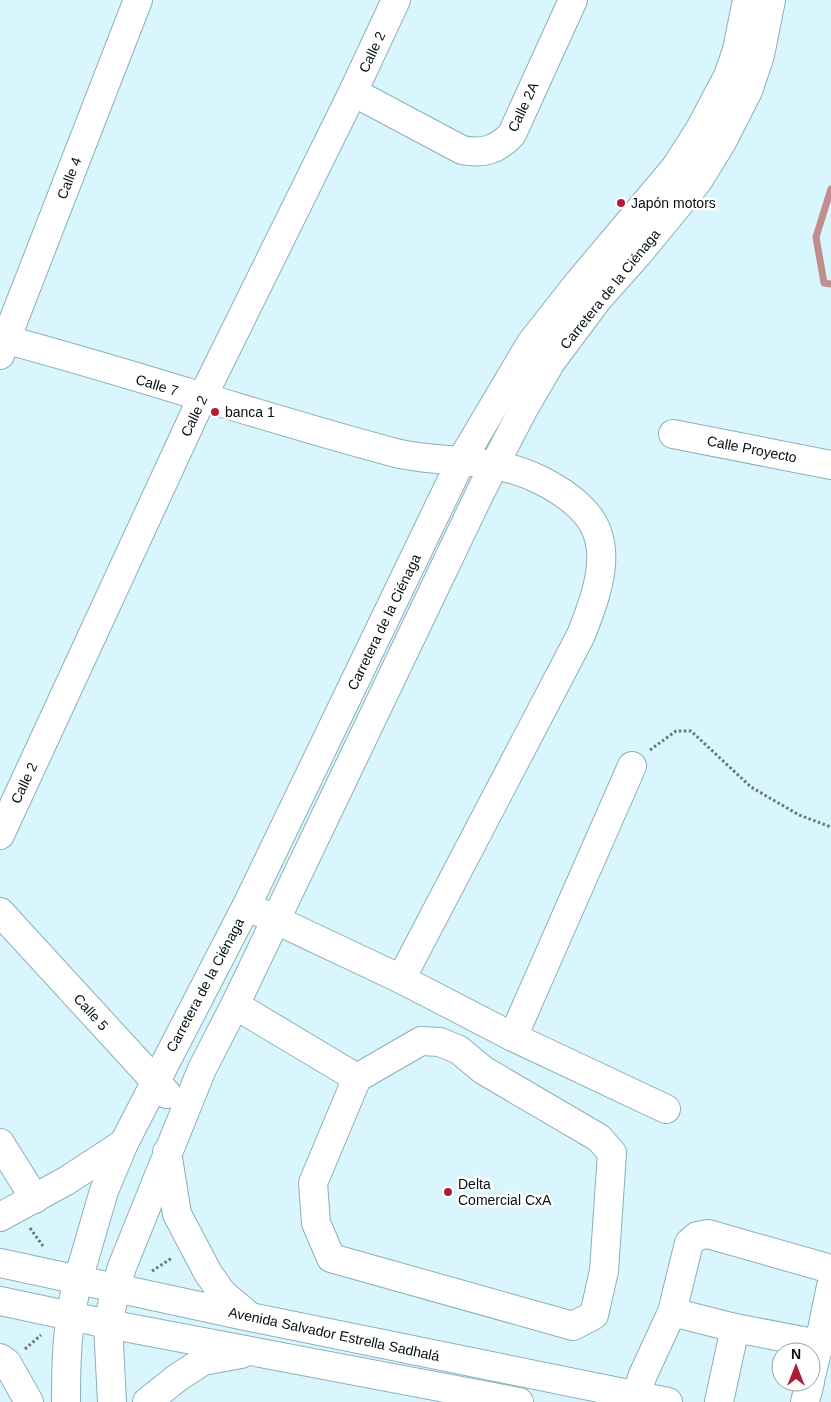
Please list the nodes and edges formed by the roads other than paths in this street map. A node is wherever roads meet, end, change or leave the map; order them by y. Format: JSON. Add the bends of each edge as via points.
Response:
{"nodes":[{"id":1,"x":138,"y":0,"type":"edge"},
{"id":2,"x":396,"y":0,"type":"edge"},
{"id":3,"x":573,"y":0,"type":"edge"},
{"id":4,"x":747,"y":0,"type":"edge"},
{"id":5,"x":771,"y":0,"type":"edge"},
{"id":6,"x":353,"y":92,"type":"junction"},
{"id":7,"x":2,"y":345,"type":"edge"},
{"id":8,"x":202,"y":398,"type":"junction"},
{"id":9,"x":673,"y":434,"type":"dead end"},
{"id":10,"x":461,"y":461,"type":"junction"},
{"id":11,"x":496,"y":465,"type":"junction"},
{"id":12,"x":831,"y":465,"type":"edge"},
{"id":13,"x":640,"y":758,"type":"road end"},
{"id":14,"x":0,"y":835,"type":"edge"},
{"id":15,"x":247,"y":905,"type":"junction"},
{"id":16,"x":0,"y":912,"type":"edge"},
{"id":17,"x":274,"y":920,"type":"junction"},
{"id":18,"x":401,"y":979,"type":"junction"},
{"id":19,"x":235,"y":1005,"type":"junction"},
{"id":20,"x":513,"y":1037,"type":"junction"},
{"id":21,"x":357,"y":1078,"type":"junction"},
{"id":22,"x":154,"y":1082,"type":"junction"},
{"id":23,"x":666,"y":1109,"type":"dead end"},
{"id":24,"x":185,"y":1110,"type":"junction"},
{"id":25,"x":0,"y":1142,"type":"edge"},
{"id":26,"x":124,"y":1144,"type":"junction"},
{"id":27,"x":167,"y":1152,"type":"junction"},
{"id":28,"x":17,"y":1208,"type":"edge"},
{"id":29,"x":0,"y":1263,"type":"edge"},
{"id":30,"x":831,"y":1272,"type":"edge"},
{"id":31,"x":78,"y":1280,"type":"junction"},
{"id":32,"x":831,"y":1286,"type":"edge"},
{"id":33,"x":116,"y":1287,"type":"junction"},
{"id":34,"x":0,"y":1301,"type":"edge"},
{"id":35,"x":672,"y":1312,"type":"junction"},
{"id":36,"x":69,"y":1315,"type":"junction"},
{"id":37,"x":250,"y":1317,"type":"junction"},
{"id":38,"x":108,"y":1324,"type":"junction"},
{"id":39,"x":735,"y":1328,"type":"junction"},
{"id":40,"x":808,"y":1342,"type":"edge"},
{"id":41,"x":819,"y":1342,"type":"edge"},
{"id":42,"x":259,"y":1351,"type":"junction"},
{"id":43,"x":0,"y":1358,"type":"edge"},
{"id":44,"x":637,"y":1396,"type":"junction"},
{"id":45,"x":29,"y":1402,"type":"edge"},
{"id":46,"x":66,"y":1402,"type":"edge"},
{"id":47,"x":112,"y":1402,"type":"edge"},
{"id":48,"x":147,"y":1402,"type":"edge"},
{"id":49,"x":519,"y":1402,"type":"edge"},
{"id":50,"x":668,"y":1402,"type":"edge"},
{"id":51,"x":719,"y":1402,"type":"edge"}],
"edges":[{"from":1,"to":7,"type":"main road","name":"Calle 4"},
{"from":2,"to":6,"type":"main road","name":"Calle 2"},
{"from":3,"to":6,"type":"main road","name":"Calle 2A","via":[[512,134],[492,149],[478,153],[462,150]]},
{"from":4,"to":10,"type":"main road","name":"Carretera de la Ciénaga","via":[[728,76],[700,129],[675,168],[531,343]]},
{"from":5,"to":11,"type":"main road","name":"Carretera de la Ciénaga","via":[[760,55],[748,91],[722,142],[698,181],[598,299],[551,362]]},
{"from":6,"to":8,"type":"main road","name":"Calle 2"},
{"from":7,"to":8,"type":"main road","name":"Calle 7"},
{"from":8,"to":10,"type":"main road","name":"Calle 7","via":[[399,454]]},
{"from":8,"to":14,"type":"main road","name":"Calle 2"},
{"from":9,"to":12,"type":"main road","name":"Calle Proyecto"},
{"from":10,"to":11,"type":"main road","name":"Calle 7"},
{"from":10,"to":15,"type":"main road","name":"Carretera de la Ciénaga"},
{"from":11,"to":17,"type":"main road","name":"Carretera de la Ciénaga"},
{"from":11,"to":18,"type":"main road","name":"Calle 7","via":[[560,491],[582,509],[596,530],[602,549],[601,569],[594,602],[581,635]]},
{"from":13,"to":20,"type":"main road"},
{"from":15,"to":17,"type":"main road"},
{"from":15,"to":22,"type":"main road","name":"Carretera de la Ciénaga"},
{"from":16,"to":22,"type":"main road","name":"Calle 5"},
{"from":17,"to":18,"type":"main road"},
{"from":17,"to":19,"type":"main road","name":"Carretera de la Ciénaga"},
{"from":18,"to":20,"type":"main road"},
{"from":19,"to":21,"type":"main road"},
{"from":19,"to":24,"type":"main road","name":"Carretera de la Ciénaga"},
{"from":20,"to":23,"type":"main road"},
{"from":21,"to":21,"type":"main road","via":[[313,1183],[316,1223],[332,1258],[573,1326],[594,1315],[604,1271],[612,1153],[599,1138],[483,1070],[459,1050],[440,1042],[421,1041]]},
{"from":22,"to":24,"type":"main road","name":"Calle 5"},
{"from":22,"to":26,"type":"main road","name":"Carretera de la Ciénaga"},
{"from":24,"to":27,"type":"main road","name":"Carretera de la Ciénaga"},
{"from":25,"to":28,"type":"main road"},
{"from":26,"to":28,"type":"main road"},
{"from":26,"to":31,"type":"main road","name":"Carretera de la Ciénaga","via":[[104,1191]]},
{"from":27,"to":33,"type":"main road","name":"Carretera de la Ciénaga"},
{"from":27,"to":37,"type":"main road","via":[[177,1214],[188,1238],[222,1293]]},
{"from":29,"to":31,"type":"main road","name":"Avenida Salvador Estrella Sadhalá"},
{"from":30,"to":35,"type":"main road","via":[[827,1268],[708,1234],[697,1236],[689,1242]]},
{"from":31,"to":33,"type":"main road","name":"Avenida Salvador Estrella Sadhalá"},
{"from":31,"to":36,"type":"main road","name":"Carretera de la Ciénaga"},
{"from":32,"to":41,"type":"main road"},
{"from":33,"to":37,"type":"main road","name":"Avenida Salvador Estrella Sadhalá"},
{"from":33,"to":38,"type":"main road","name":"Carretera de la Ciénaga"},
{"from":34,"to":36,"type":"main road"},
{"from":35,"to":39,"type":"main road"},
{"from":35,"to":44,"type":"main road","via":[[642,1377]]},
{"from":36,"to":38,"type":"main road"},
{"from":36,"to":46,"type":"main road","name":"Carretera de la Ciénaga"},
{"from":37,"to":44,"type":"main road","name":"Avenida Salvador Estrella Sadhalá"},
{"from":38,"to":42,"type":"main road"},
{"from":38,"to":47,"type":"main road","name":"Carretera de la Ciénaga"},
{"from":39,"to":40,"type":"main road"},
{"from":39,"to":51,"type":"main road"},
{"from":42,"to":48,"type":"main road","via":[[203,1361]]},
{"from":42,"to":49,"type":"main road"},
{"from":43,"to":45,"type":"main road","via":[[7,1363]]},
{"from":44,"to":50,"type":"main road","name":"Avenida Salvador Estrella Sadhalá"}]}
